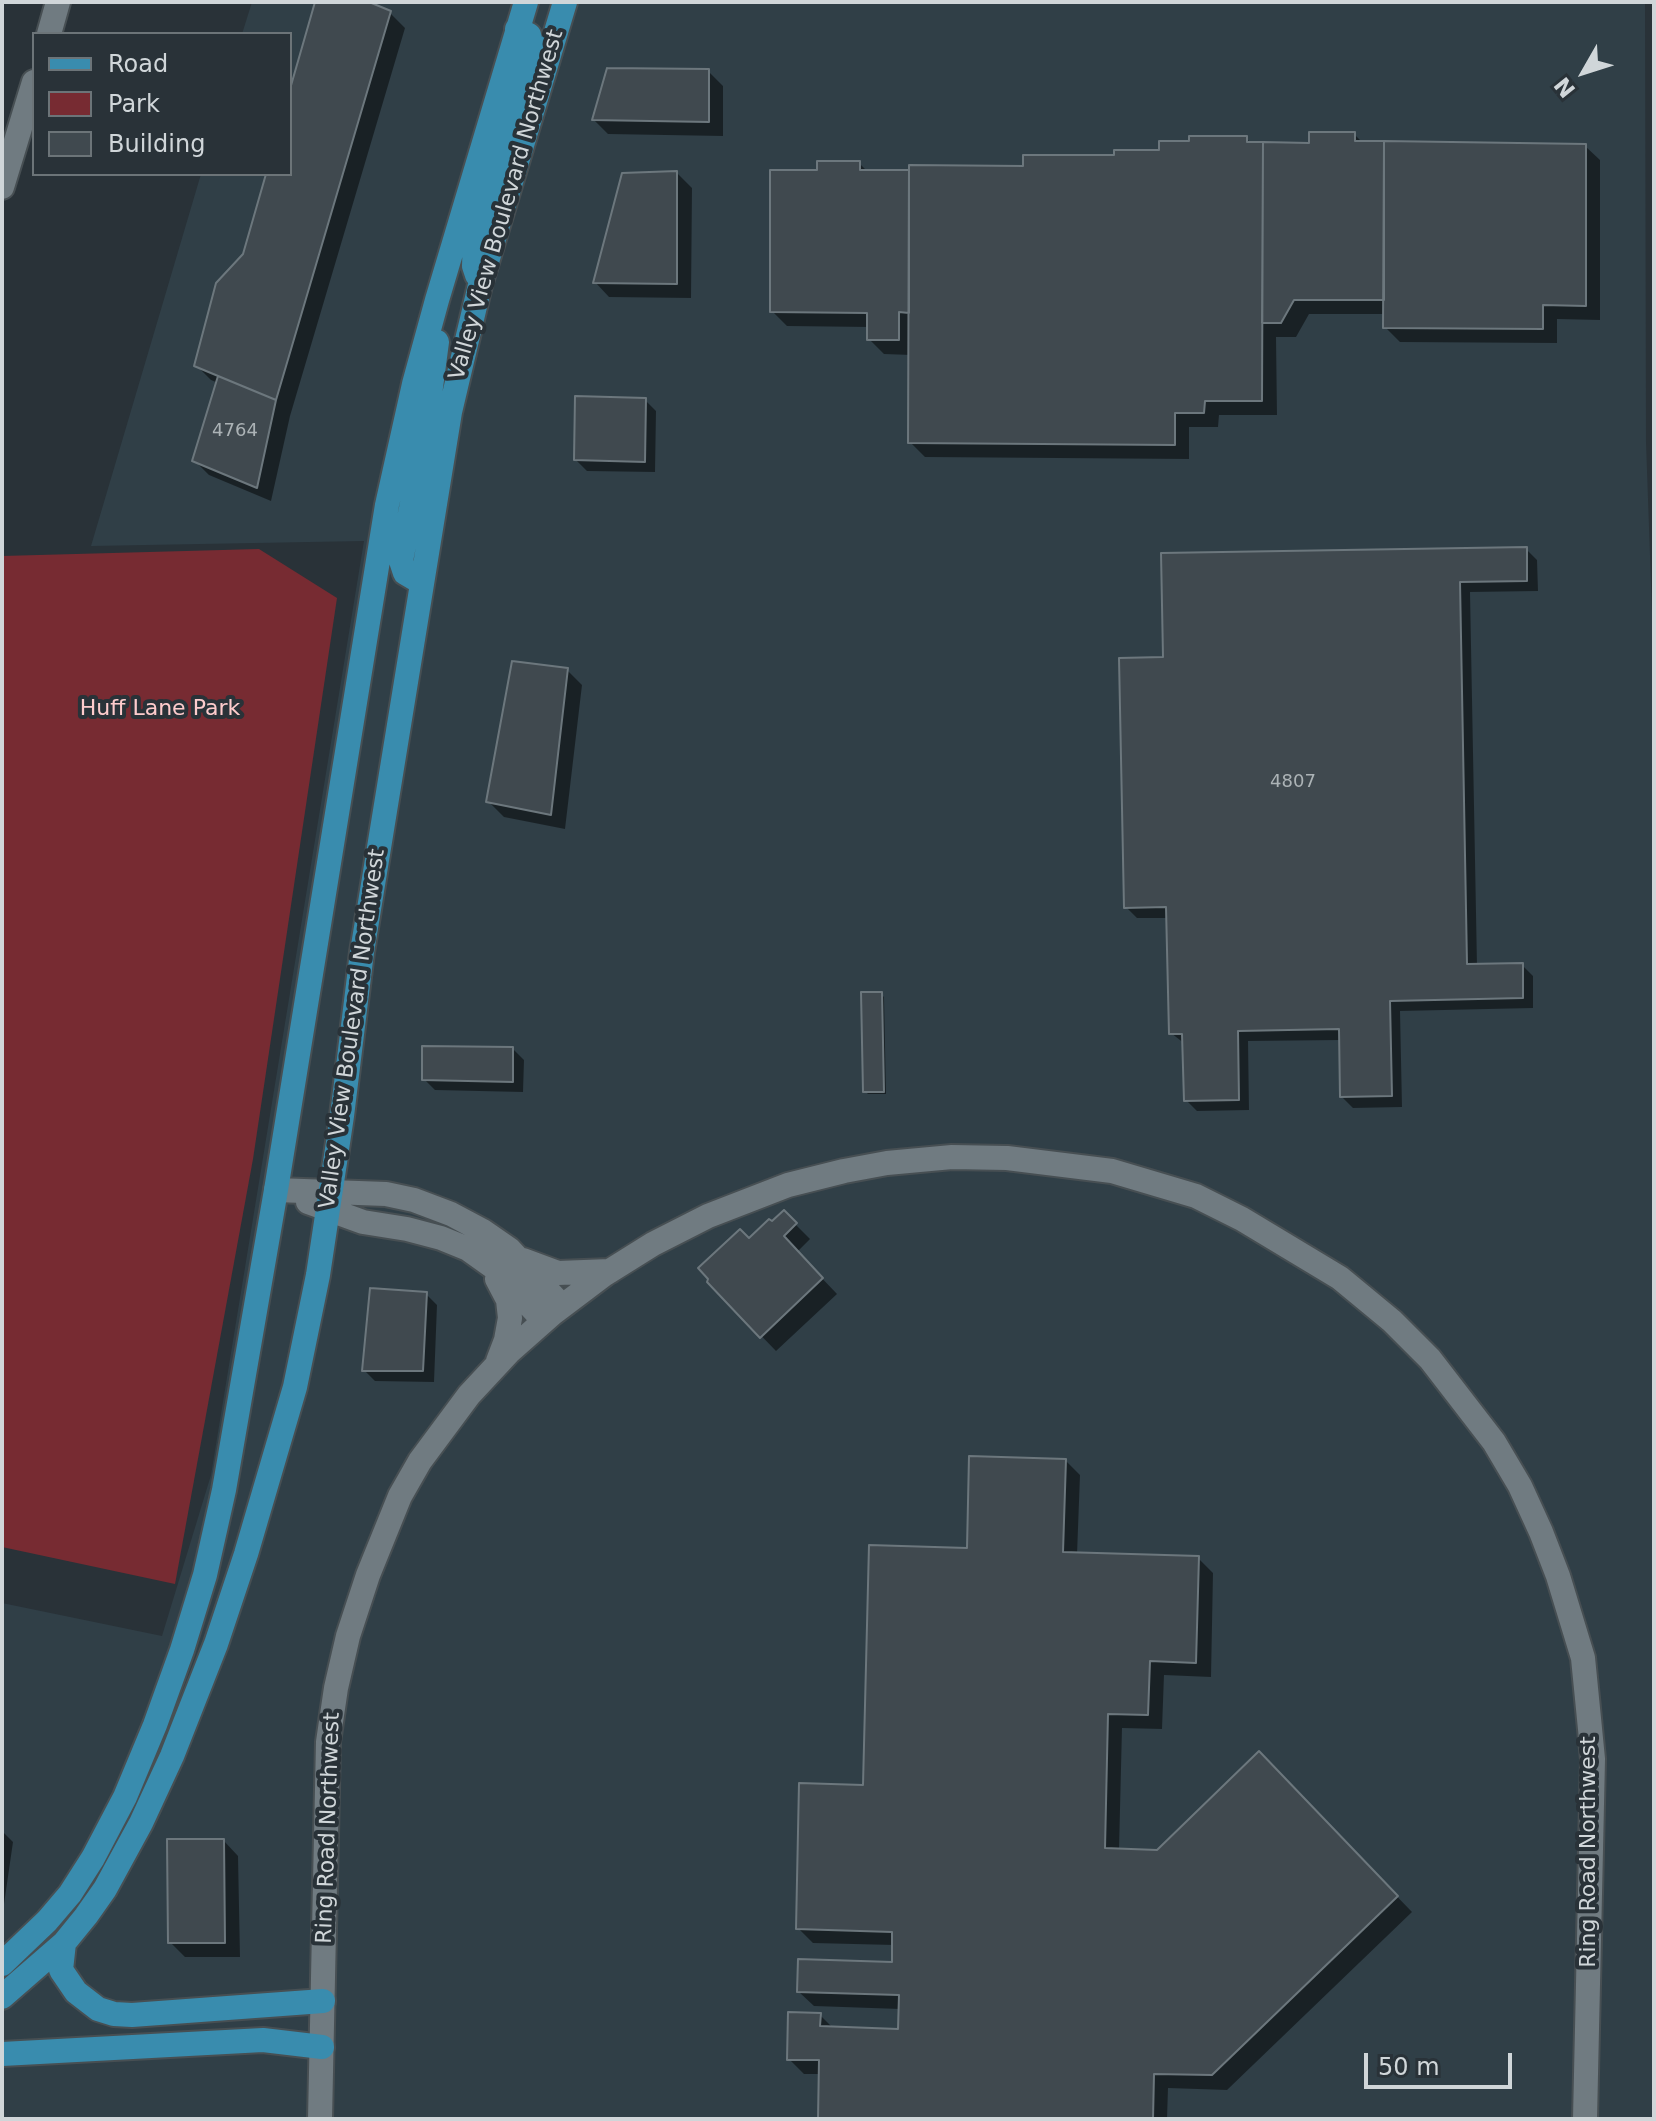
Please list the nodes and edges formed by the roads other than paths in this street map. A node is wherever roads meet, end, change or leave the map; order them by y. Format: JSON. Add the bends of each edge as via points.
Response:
{"nodes":[{"id":1,"x":58,"y":2,"type":"edge"},
{"id":2,"x":526,"y":2,"type":"edge"},
{"id":3,"x":565,"y":2,"type":"edge"},
{"id":4,"x":517,"y":29,"type":"junction"},
{"id":5,"x":50,"y":32,"type":"edge"},
{"id":6,"x":32,"y":89,"type":"edge"},
{"id":7,"x":2,"y":187,"type":"edge"},
{"id":8,"x":480,"y":285,"type":"junction"},
{"id":9,"x":437,"y":300,"type":"junction"},
{"id":10,"x":422,"y":583,"type":"junction"},
{"id":11,"x":276,"y":1190,"type":"junction"},
{"id":12,"x":329,"y":1200,"type":"junction"},
{"id":13,"x":514,"y":1254,"type":"junction"},
{"id":14,"x":478,"y":1255,"type":"junction"},
{"id":15,"x":610,"y":1271,"type":"junction"},
{"id":16,"x":553,"y":1314,"type":"junction"},
{"id":17,"x":495,"y":1367,"type":"junction"},
{"id":18,"x":218,"y":1518,"type":"junction"},
{"id":19,"x":191,"y":1707,"type":"junction"},
{"id":20,"x":64,"y":1943,"type":"junction"},
{"id":21,"x":2,"y":1964,"type":"edge"},
{"id":22,"x":2,"y":1997,"type":"edge"},
{"id":23,"x":323,"y":2001,"type":"junction"},
{"id":24,"x":322,"y":2047,"type":"junction"},
{"id":25,"x":2,"y":2054,"type":"edge"},
{"id":26,"x":320,"y":2119,"type":"edge"},
{"id":27,"x":1585,"y":2119,"type":"edge"}],
"edges":[{"from":1,"to":5,"type":"street"},
{"from":2,"to":4,"type":"main road","name":"Valley View Boulevard Northwest"},
{"from":3,"to":8,"type":"main road","name":"Valley View Boulevard Northwest"},
{"from":4,"to":8,"type":"main road","via":[[529,35],[532,47],[475,240]]},
{"from":4,"to":9,"type":"main road","name":"Valley View Boulevard Northwest"},
{"from":6,"to":7,"type":"street"},
{"from":8,"to":10,"type":"main road","name":"Valley View Boulevard Northwest","via":[[450,412]]},
{"from":9,"to":10,"type":"main road","via":[[437,358],[401,561],[405,573]]},
{"from":9,"to":11,"type":"main road","name":"Valley View Boulevard Northwest","via":[[387,505]]},
{"from":10,"to":12,"type":"main road","name":"Valley View Boulevard Northwest","via":[[362,952]]},
{"from":11,"to":12,"type":"street"},
{"from":11,"to":18,"type":"main road","name":"Valley View Boulevard Northwest"},
{"from":12,"to":13,"type":"street","via":[[386,1194],[414,1200],[483,1231]]},
{"from":12,"to":14,"type":"street","via":[[363,1222],[441,1238]]},
{"from":12,"to":19,"type":"main road","name":"Valley View Boulevard Northwest","via":[[295,1387],[246,1554]]},
{"from":13,"to":15,"type":"street","via":[[558,1273]]},
{"from":13,"to":16,"type":"street"},
{"from":14,"to":16,"type":"street"},
{"from":14,"to":17,"type":"street","via":[[508,1300],[506,1340]]},
{"from":15,"to":16,"type":"street","name":"Ring Road Northwest"},
{"from":15,"to":27,"type":"street","name":"Ring Road Northwest","via":[[708,1216],[788,1185],[887,1163],[1007,1158],[1112,1171],[1196,1196],[1279,1240],[1363,1295],[1430,1359],[1494,1442],[1541,1532],[1583,1658],[1593,1759]]},
{"from":16,"to":17,"type":"street","name":"Ring Road Northwest"},
{"from":17,"to":23,"type":"street","name":"Ring Road Northwest","via":[[442,1430],[400,1496],[348,1636],[328,1742]]},
{"from":18,"to":19,"type":"main road","via":[[229,1535]]},
{"from":18,"to":21,"type":"main road","name":"Valley View Boulevard Northwest","via":[[182,1650],[125,1797],[70,1894]]},
{"from":19,"to":20,"type":"main road","name":"Valley View Boulevard Northwest","via":[[141,1823],[105,1889]]},
{"from":20,"to":22,"type":"main road","name":"Valley View Boulevard Northwest"},
{"from":20,"to":23,"type":"main road","via":[[61,1970],[76,1992],[114,2014]]},
{"from":23,"to":24,"type":"street","name":"Ring Road Northwest"},
{"from":24,"to":25,"type":"main road","via":[[263,2040]]},
{"from":24,"to":26,"type":"street","name":"Ring Road Northwest"}]}
